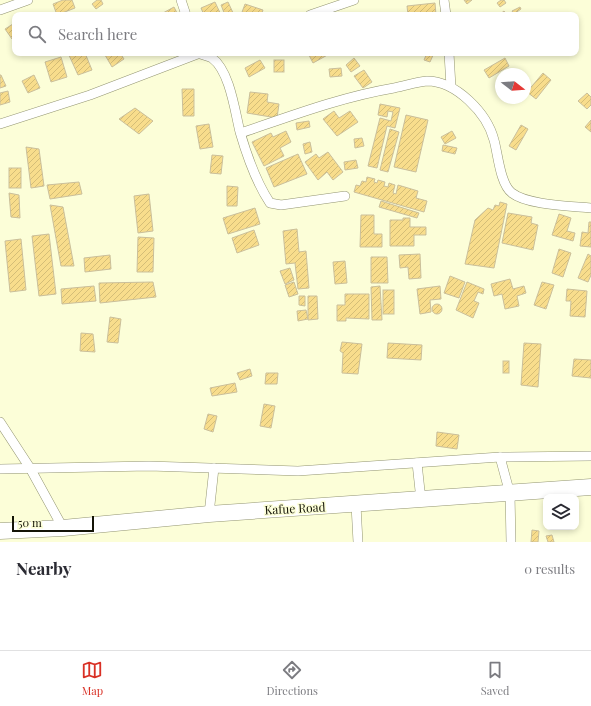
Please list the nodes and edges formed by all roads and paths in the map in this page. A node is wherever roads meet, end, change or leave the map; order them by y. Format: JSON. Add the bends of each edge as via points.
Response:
{"nodes":[{"id":1,"x":28,"y":0,"type":"edge"},
{"id":2,"x":181,"y":0,"type":"edge"},
{"id":3,"x":354,"y":0,"type":"edge"},
{"id":4,"x":444,"y":0,"type":"edge"},
{"id":5,"x":0,"y":10,"type":"edge"},
{"id":6,"x":185,"y":12,"type":"edge"},
{"id":7,"x":319,"y":12,"type":"edge"},
{"id":8,"x":446,"y":12,"type":"edge"},
{"id":9,"x":191,"y":56,"type":"edge"},
{"id":10,"x":207,"y":56,"type":"edge"},
{"id":11,"x":449,"y":56,"type":"edge"},
{"id":12,"x":451,"y":87,"type":"junction"},
{"id":13,"x":0,"y":124,"type":"edge"},
{"id":14,"x":240,"y":133,"type":"junction"},
{"id":15,"x":345,"y":196,"type":"dead end"},
{"id":16,"x":591,"y":208,"type":"edge"},
{"id":17,"x":0,"y":422,"type":"edge"},
{"id":18,"x":591,"y":456,"type":"edge"},
{"id":19,"x":500,"y":457,"type":"junction"},
{"id":20,"x":417,"y":463,"type":"junction"},
{"id":21,"x":30,"y":468,"type":"junction"},
{"id":22,"x":214,"y":468,"type":"junction"},
{"id":23,"x":0,"y":469,"type":"edge"},
{"id":24,"x":591,"y":488,"type":"edge"},
{"id":25,"x":510,"y":494,"type":"junction"},
{"id":26,"x":421,"y":500,"type":"junction"},
{"id":27,"x":356,"y":505,"type":"junction"},
{"id":28,"x":209,"y":514,"type":"junction"},
{"id":29,"x":63,"y":528,"type":"junction"},
{"id":30,"x":0,"y":531,"type":"edge"},
{"id":31,"x":358,"y":542,"type":"edge"},
{"id":32,"x":511,"y":542,"type":"edge"}],
"edges":[{"from":1,"to":5,"type":"street"},
{"from":2,"to":6,"type":"street"},
{"from":3,"to":7,"type":"street"},
{"from":4,"to":8,"type":"street"},
{"from":9,"to":13,"type":"street","via":[[90,95]]},
{"from":10,"to":14,"type":"street","via":[[212,58],[225,76]]},
{"from":11,"to":12,"type":"street"},
{"from":12,"to":14,"type":"street","via":[[427,82],[365,93]]},
{"from":12,"to":16,"type":"street","via":[[470,102],[485,121],[494,138],[503,180],[510,193],[523,200]]},
{"from":14,"to":15,"type":"street","via":[[256,176],[270,203],[281,205]]},
{"from":17,"to":21,"type":"street"},
{"from":18,"to":19,"type":"street"},
{"from":19,"to":20,"type":"street"},
{"from":19,"to":25,"type":"street"},
{"from":20,"to":22,"type":"street","via":[[298,471]]},
{"from":20,"to":26,"type":"street"},
{"from":21,"to":22,"type":"street"},
{"from":21,"to":23,"type":"street"},
{"from":21,"to":29,"type":"street"},
{"from":22,"to":28,"type":"street"},
{"from":24,"to":25,"type":"highway","name":"Kafue Road"},
{"from":25,"to":26,"type":"highway","name":"Kafue Road"},
{"from":25,"to":32,"type":"street"},
{"from":26,"to":27,"type":"highway","name":"Kafue Road"},
{"from":27,"to":28,"type":"highway","name":"Kafue Road"},
{"from":27,"to":31,"type":"street"},
{"from":28,"to":29,"type":"highway","name":"Kafue Road"},
{"from":29,"to":30,"type":"highway","name":"Kafue Road"}]}
